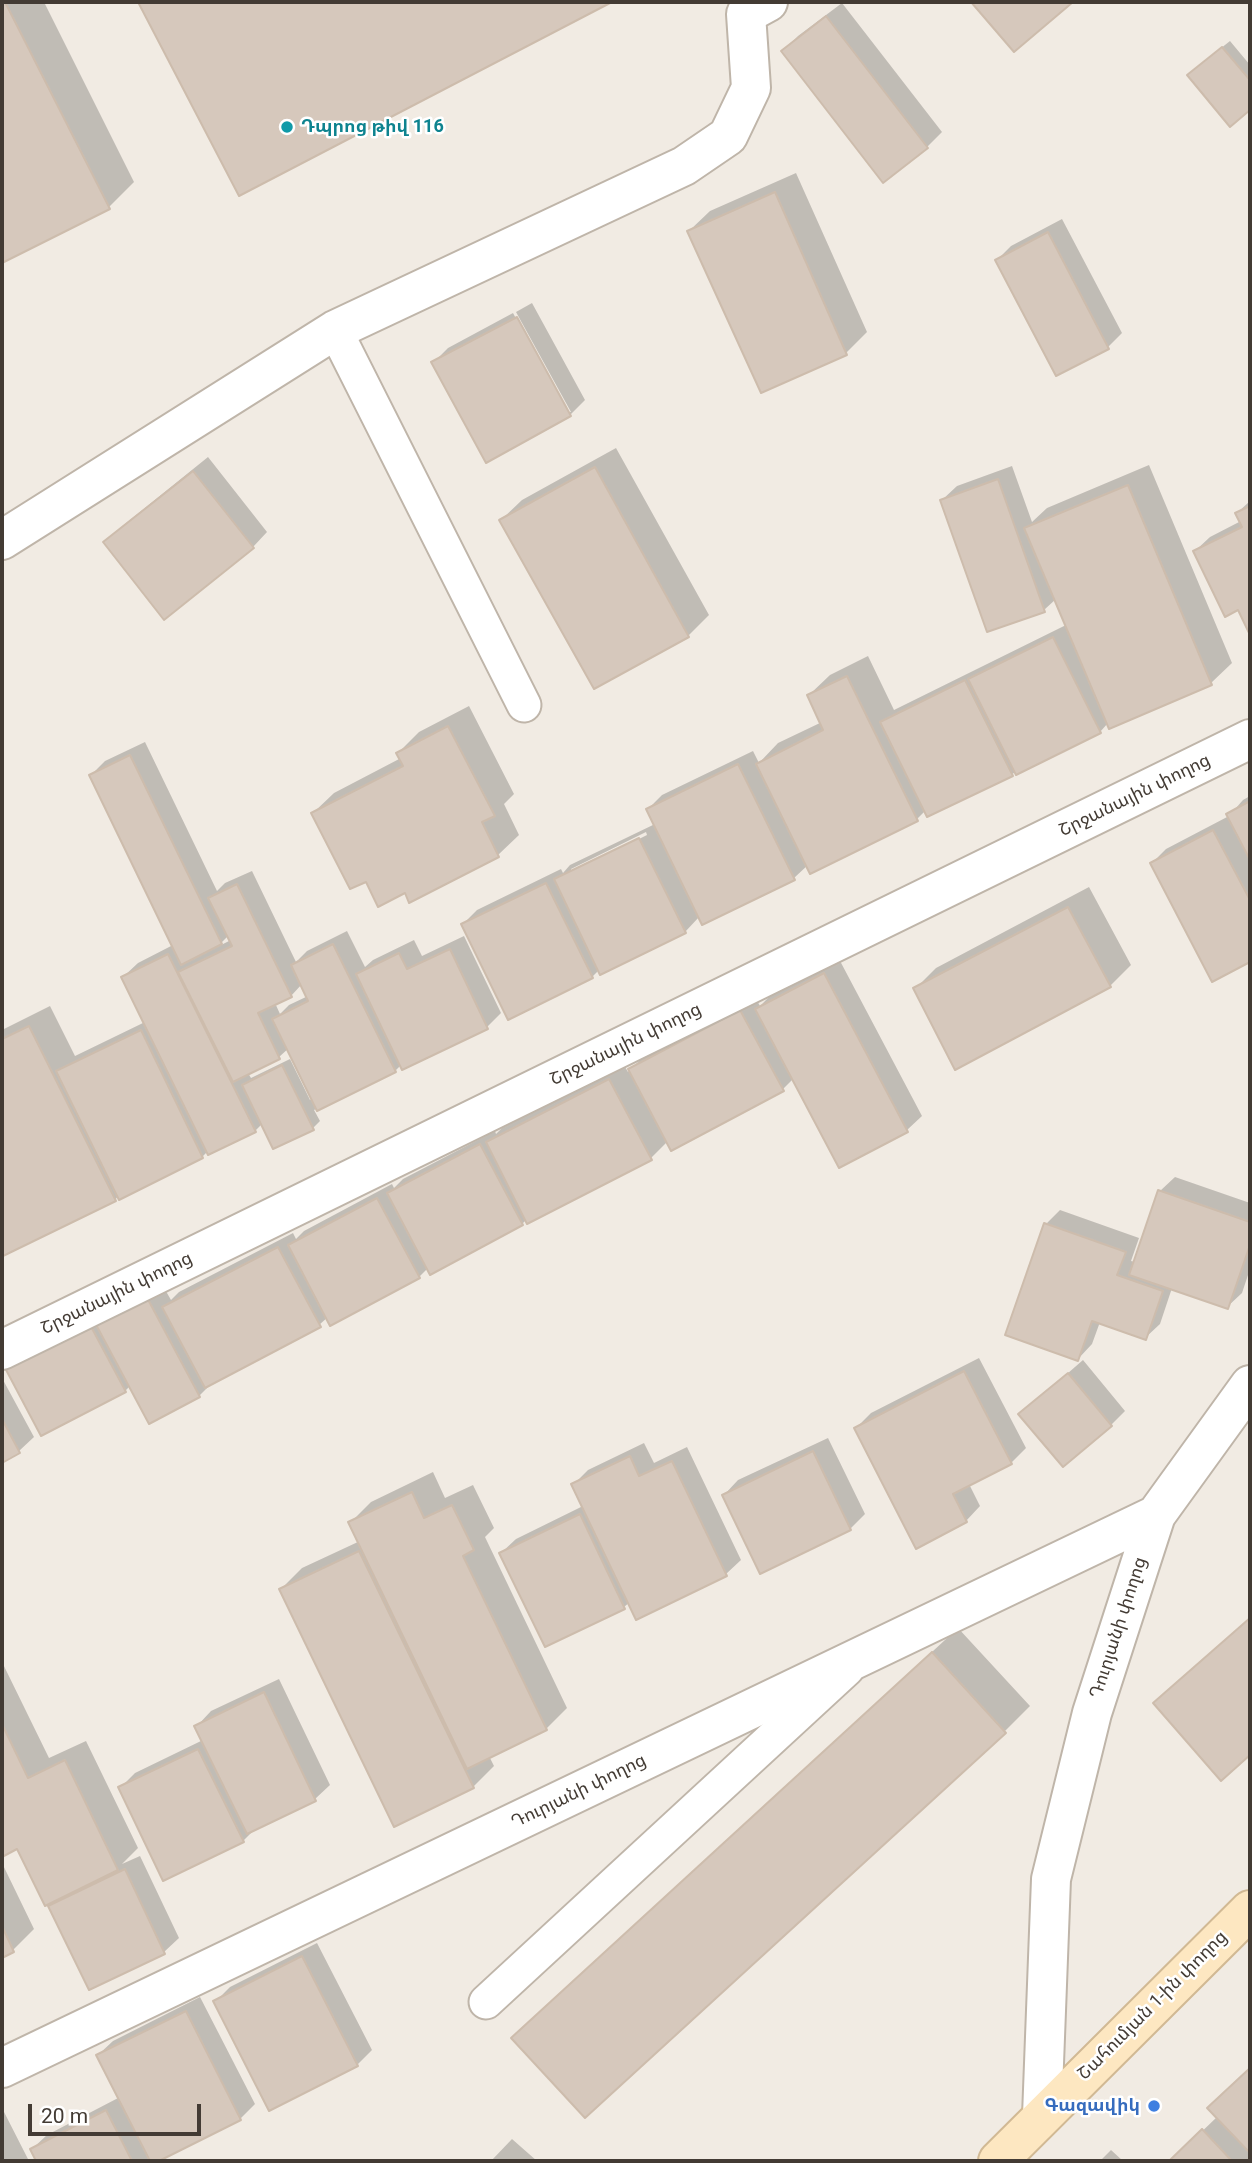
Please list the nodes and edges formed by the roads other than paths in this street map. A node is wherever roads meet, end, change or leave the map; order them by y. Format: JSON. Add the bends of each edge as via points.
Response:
{"nodes":[{"id":1,"x":752,"y":6,"type":"edge"},
{"id":2,"x":335,"y":330,"type":"junction"},
{"id":3,"x":2,"y":540,"type":"edge"},
{"id":4,"x":524,"y":705,"type":"dead end"},
{"id":5,"x":1250,"y":739,"type":"edge"},
{"id":6,"x":2,"y":1350,"type":"edge"},
{"id":7,"x":1250,"y":1385,"type":"edge"},
{"id":8,"x":1156,"y":1515,"type":"junction"},
{"id":9,"x":862,"y":1656,"type":"junction"},
{"id":10,"x":1250,"y":1910,"type":"edge"},
{"id":11,"x":486,"y":2002,"type":"dead end"},
{"id":12,"x":2,"y":2068,"type":"edge"},
{"id":13,"x":1042,"y":2116,"type":"junction"},
{"id":14,"x":998,"y":2161,"type":"edge"}],
"edges":[{"from":1,"to":2,"type":"street","via":[[751,88],[728,136],[684,166]]},
{"from":2,"to":3,"type":"street"},
{"from":2,"to":4,"type":"lane"},
{"from":5,"to":6,"type":"street","name":"Շրջանային փողոց"},
{"from":7,"to":8,"type":"street","name":"Դուրյանի փողոց"},
{"from":8,"to":9,"type":"street","name":"Դուրյանի փողոց"},
{"from":8,"to":13,"type":"street","name":"Դուրյանի փողոց","via":[[1092,1713],[1051,1879]]},
{"from":9,"to":11,"type":"lane"},
{"from":9,"to":12,"type":"street","name":"Դուրյանի փողոց"},
{"from":10,"to":13,"type":"street","name":"Շահումյան 1-ին փողոց"},
{"from":13,"to":14,"type":"street","name":"Շահումյան 1-ին փողոց"}]}
